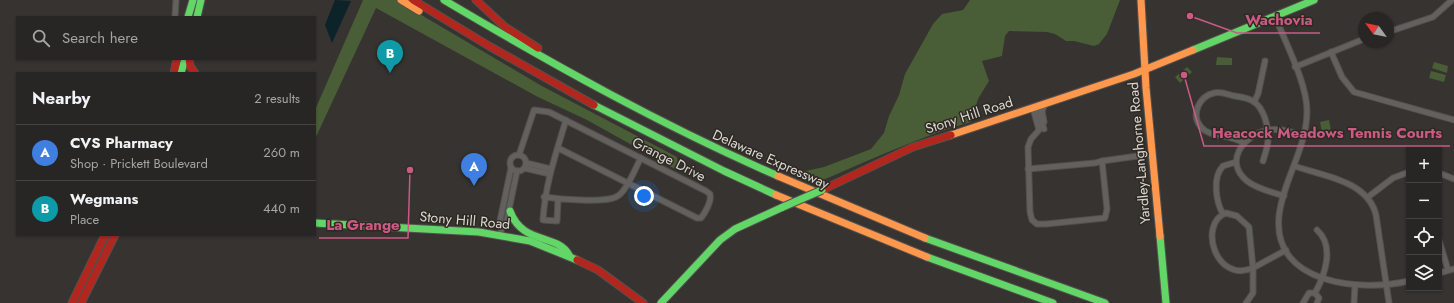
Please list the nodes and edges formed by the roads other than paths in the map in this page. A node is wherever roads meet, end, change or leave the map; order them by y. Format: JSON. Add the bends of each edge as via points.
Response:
{"nodes":[{"id":1,"x":176,"y":0,"type":"edge"},
{"id":2,"x":193,"y":0,"type":"edge"},
{"id":3,"x":201,"y":0,"type":"edge"},
{"id":4,"x":401,"y":0,"type":"edge"},
{"id":5,"x":413,"y":0,"type":"edge"},
{"id":6,"x":444,"y":0,"type":"edge"},
{"id":7,"x":476,"y":0,"type":"edge"},
{"id":8,"x":1141,"y":0,"type":"edge"},
{"id":9,"x":1314,"y":0,"type":"edge"},
{"id":10,"x":1452,"y":0,"type":"edge"},
{"id":11,"x":175,"y":16,"type":"edge"},
{"id":12,"x":188,"y":16,"type":"edge"},
{"id":13,"x":197,"y":16,"type":"edge"},
{"id":14,"x":1275,"y":16,"type":"junction"},
{"id":15,"x":1394,"y":30,"type":"edge"},
{"id":16,"x":480,"y":41,"type":"junction"},
{"id":17,"x":1358,"y":41,"type":"edge"},
{"id":18,"x":1331,"y":52,"type":"junction"},
{"id":19,"x":177,"y":60,"type":"edge"},
{"id":20,"x":185,"y":60,"type":"edge"},
{"id":21,"x":189,"y":60,"type":"edge"},
{"id":22,"x":1265,"y":61,"type":"dead end"},
{"id":23,"x":1295,"y":67,"type":"junction"},
{"id":24,"x":1145,"y":70,"type":"junction"},
{"id":25,"x":174,"y":72,"type":"edge"},
{"id":26,"x":181,"y":72,"type":"edge"},
{"id":27,"x":194,"y":72,"type":"edge"},
{"id":28,"x":1254,"y":102,"type":"junction"},
{"id":29,"x":1045,"y":104,"type":"junction"},
{"id":30,"x":1035,"y":107,"type":"junction"},
{"id":31,"x":566,"y":120,"type":"junction"},
{"id":32,"x":1454,"y":120,"type":"edge"},
{"id":33,"x":1042,"y":129,"type":"junction"},
{"id":34,"x":1267,"y":130,"type":"junction"},
{"id":35,"x":1304,"y":136,"type":"junction"},
{"id":36,"x":1243,"y":143,"type":"junction"},
{"id":37,"x":558,"y":148,"type":"junction"},
{"id":38,"x":1152,"y":154,"type":"junction"},
{"id":39,"x":519,"y":155,"type":"junction"},
{"id":40,"x":641,"y":158,"type":"junction"},
{"id":41,"x":1102,"y":161,"type":"junction"},
{"id":42,"x":1263,"y":161,"type":"dead end"},
{"id":43,"x":1236,"y":162,"type":"junction"},
{"id":44,"x":525,"y":165,"type":"junction"},
{"id":45,"x":1294,"y":166,"type":"junction"},
{"id":46,"x":511,"y":168,"type":"junction"},
{"id":47,"x":1028,"y":169,"type":"junction"},
{"id":48,"x":760,"y":170,"type":"junction"},
{"id":49,"x":517,"y":171,"type":"junction"},
{"id":50,"x":551,"y":172,"type":"junction"},
{"id":51,"x":1406,"y":173,"type":"edge"},
{"id":52,"x":1442,"y":174,"type":"edge"},
{"id":53,"x":1454,"y":179,"type":"edge"},
{"id":54,"x":628,"y":183,"type":"junction"},
{"id":55,"x":1284,"y":196,"type":"junction"},
{"id":56,"x":1368,"y":197,"type":"junction"},
{"id":57,"x":544,"y":198,"type":"junction"},
{"id":58,"x":558,"y":199,"type":"junction"},
{"id":59,"x":510,"y":211,"type":"junction"},
{"id":60,"x":1223,"y":214,"type":"junction"},
{"id":61,"x":316,"y":223,"type":"edge"},
{"id":62,"x":1317,"y":230,"type":"dead end"},
{"id":63,"x":501,"y":231,"type":"junction"},
{"id":64,"x":105,"y":236,"type":"edge"},
{"id":65,"x":114,"y":236,"type":"edge"},
{"id":66,"x":1442,"y":247,"type":"edge"},
{"id":67,"x":1286,"y":250,"type":"junction"},
{"id":68,"x":569,"y":255,"type":"junction"},
{"id":69,"x":1253,"y":268,"type":"junction"},
{"id":70,"x":1451,"y":269,"type":"edge"},
{"id":71,"x":1322,"y":279,"type":"junction"},
{"id":72,"x":1406,"y":281,"type":"edge"},
{"id":73,"x":1355,"y":285,"type":"junction"},
{"id":74,"x":1386,"y":285,"type":"junction"},
{"id":75,"x":1315,"y":293,"type":"junction"},
{"id":76,"x":72,"y":303,"type":"edge"},
{"id":77,"x":81,"y":303,"type":"edge"},
{"id":78,"x":643,"y":303,"type":"edge"},
{"id":79,"x":661,"y":303,"type":"edge"},
{"id":80,"x":1053,"y":303,"type":"edge"},
{"id":81,"x":1105,"y":303,"type":"edge"},
{"id":82,"x":1166,"y":303,"type":"edge"},
{"id":83,"x":1246,"y":303,"type":"edge"},
{"id":84,"x":1303,"y":303,"type":"edge"},
{"id":85,"x":1317,"y":303,"type":"edge"},
{"id":86,"x":1354,"y":303,"type":"edge"},
{"id":87,"x":1389,"y":303,"type":"edge"}],
"edges":[{"from":1,"to":11,"type":"street"},
{"from":2,"to":12,"type":"main road"},
{"from":3,"to":13,"type":"main road"},
{"from":4,"to":16,"type":"main road","via":[[435,20]]},
{"from":5,"to":16,"type":"main road","name":"Delaware Expressway"},
{"from":6,"to":48,"type":"main road","name":"Delaware Expressway","via":[[611,96]]},
{"from":7,"to":48,"type":"main road","via":[[505,28],[561,63]]},
{"from":8,"to":24,"type":"main road","name":"Yardley-Langhorne Road"},
{"from":9,"to":14,"type":"main road","name":"Stony Hill Road"},
{"from":10,"to":15,"type":"street","via":[[1433,17]]},
{"from":14,"to":23,"type":"street"},
{"from":14,"to":24,"type":"main road","name":"Stony Hill Road"},
{"from":16,"to":80,"type":"main road","name":"Delaware Expressway","via":[[624,121],[759,187],[897,246]]},
{"from":17,"to":18,"type":"street"},
{"from":18,"to":23,"type":"street"},
{"from":18,"to":32,"type":"street","via":[[1342,77],[1354,92]]},
{"from":19,"to":25,"type":"main road"},
{"from":20,"to":26,"type":"main road"},
{"from":21,"to":27,"type":"main road"},
{"from":22,"to":28,"type":"street"},
{"from":23,"to":35,"type":"street","via":[[1307,104]]},
{"from":24,"to":29,"type":"main road","name":"Stony Hill Road"},
{"from":24,"to":38,"type":"main road","name":"Yardley-Langhorne Road"},
{"from":28,"to":34,"type":"street","via":[[1263,112]]},
{"from":28,"to":36,"type":"street","via":[[1218,92],[1206,97],[1198,106],[1197,119],[1203,129],[1235,138]]},
{"from":29,"to":30,"type":"main road","name":"Stony Hill Road"},
{"from":29,"to":33,"type":"street","via":[[1042,111]]},
{"from":30,"to":33,"type":"street"},
{"from":30,"to":79,"type":"main road","name":"Stony Hill Road","bridge":true,"via":[[913,147],[740,226],[720,240]]},
{"from":31,"to":37,"type":"street"},
{"from":31,"to":39,"type":"street","name":"Grange Drive","via":[[549,112],[534,110]]},
{"from":31,"to":40,"type":"street","name":"Grange Drive"},
{"from":33,"to":47,"type":"street","via":[[1029,142]]},
{"from":34,"to":35,"type":"street","via":[[1281,130]]},
{"from":34,"to":36,"type":"street","via":[[1253,135]]},
{"from":34,"to":42,"type":"street","via":[[1268,140]]},
{"from":35,"to":45,"type":"street"},
{"from":36,"to":43,"type":"street"},
{"from":37,"to":50,"type":"street"},
{"from":37,"to":54,"type":"street","name":"Grange Drive"},
{"from":38,"to":41,"type":"street"},
{"from":38,"to":82,"type":"main road","name":"Yardley-Langhorne Road"},
{"from":39,"to":44,"type":"street","via":[[524,158]]},
{"from":39,"to":46,"type":"street","via":[[512,158]]},
{"from":40,"to":54,"type":"street"},
{"from":40,"to":54,"type":"street","name":"Grange Drive","via":[[710,194],[711,199],[704,215],[697,218]]},
{"from":41,"to":47,"type":"street"},
{"from":41,"to":47,"type":"street","via":[[1107,209],[1105,218],[1097,220],[1037,224],[1032,220]]},
{"from":43,"to":55,"type":"street","via":[[1239,171],[1248,182]]},
{"from":43,"to":60,"type":"street","via":[[1220,169],[1217,176],[1219,208]]},
{"from":44,"to":49,"type":"street"},
{"from":44,"to":50,"type":"street"},
{"from":45,"to":55,"type":"street"},
{"from":45,"to":56,"type":"street","via":[[1352,186]]},
{"from":46,"to":49,"type":"street"},
{"from":46,"to":63,"type":"street","via":[[500,221]]},
{"from":48,"to":81,"type":"main road","name":"Delaware Expressway","via":[[922,238]]},
{"from":49,"to":59,"type":"street"},
{"from":50,"to":57,"type":"street"},
{"from":51,"to":56,"type":"street","via":[[1393,178]]},
{"from":52,"to":53,"type":"street"},
{"from":54,"to":58,"type":"street","via":[[617,197],[605,200]]},
{"from":55,"to":67,"type":"street","via":[[1278,222]]},
{"from":56,"to":74,"type":"street","via":[[1376,216]]},
{"from":57,"to":58,"type":"street"},
{"from":57,"to":58,"type":"street","via":[[543,220],[557,220]]},
{"from":59,"to":63,"type":"street"},
{"from":59,"to":68,"type":"main road","via":[[516,225],[528,234],[565,248]]},
{"from":60,"to":69,"type":"street","via":[[1237,216],[1249,227]]},
{"from":60,"to":69,"type":"street","via":[[1215,220],[1212,227],[1218,258],[1225,266],[1234,270]]},
{"from":61,"to":63,"type":"main road","name":"Stony Hill Road"},
{"from":62,"to":71,"type":"street","via":[[1327,247]]},
{"from":63,"to":68,"type":"main road","name":"Stony Hill Road"},
{"from":64,"to":76,"type":"main road"},
{"from":65,"to":77,"type":"main road"},
{"from":66,"to":70,"type":"street"},
{"from":67,"to":69,"type":"street"},
{"from":67,"to":71,"type":"street","via":[[1299,266]]},
{"from":68,"to":78,"type":"main road","name":"Stony Hill Road","via":[[609,277]]},
{"from":69,"to":83,"type":"street","via":[[1253,292]]},
{"from":71,"to":73,"type":"street"},
{"from":71,"to":75,"type":"street"},
{"from":72,"to":74,"type":"street"},
{"from":73,"to":74,"type":"street"},
{"from":73,"to":86,"type":"street"},
{"from":74,"to":87,"type":"street"},
{"from":75,"to":84,"type":"street","via":[[1309,293]]},
{"from":75,"to":85,"type":"street","via":[[1320,298]]}]}
